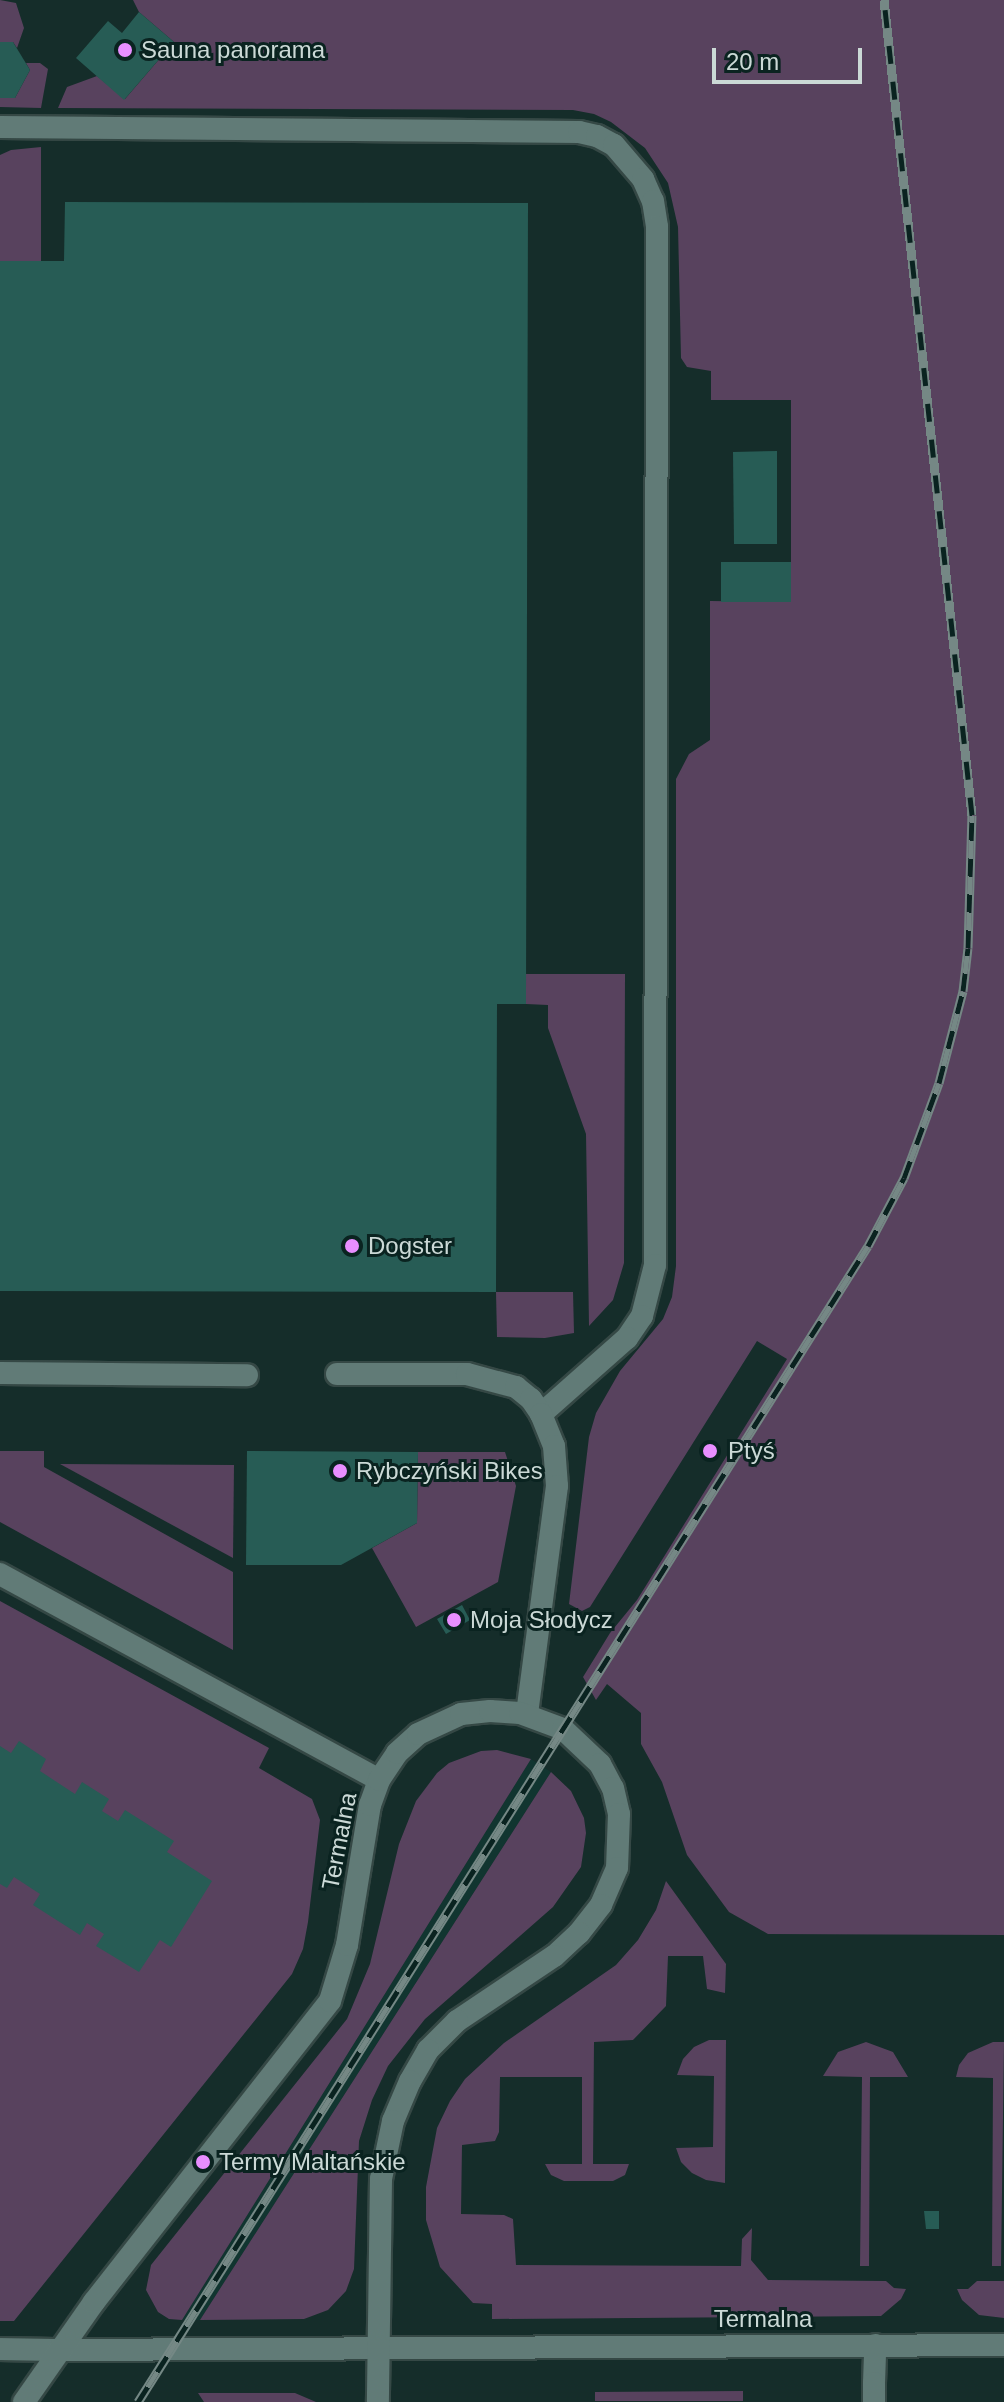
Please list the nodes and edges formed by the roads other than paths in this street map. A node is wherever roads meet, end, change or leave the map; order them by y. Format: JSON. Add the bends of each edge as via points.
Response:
{"nodes":[{"id":1,"x":0,"y":127,"type":"edge"},
{"id":2,"x":0,"y":1373,"type":"edge"},
{"id":3,"x":337,"y":1374,"type":"dead end"},
{"id":4,"x":247,"y":1375,"type":"dead end"},
{"id":5,"x":541,"y":1414,"type":"junction"},
{"id":6,"x":0,"y":1574,"type":"edge"},
{"id":7,"x":527,"y":1714,"type":"junction"},
{"id":8,"x":379,"y":1780,"type":"junction"},
{"id":9,"x":875,"y":2345,"type":"junction"},
{"id":10,"x":1004,"y":2345,"type":"edge"},
{"id":11,"x":377,"y":2347,"type":"junction"},
{"id":12,"x":0,"y":2349,"type":"edge"},
{"id":13,"x":59,"y":2350,"type":"junction"},
{"id":14,"x":874,"y":2392,"type":"edge"},
{"id":15,"x":24,"y":2402,"type":"edge"},
{"id":16,"x":378,"y":2402,"type":"edge"}],
"edges":[{"from":1,"to":5,"type":"street","via":[[579,132],[614,145],[643,179],[653,201],[655,1265],[642,1316],[627,1338]]},
{"from":2,"to":4,"type":"street"},
{"from":3,"to":5,"type":"street","via":[[467,1374],[516,1387]]},
{"from":5,"to":7,"type":"street","via":[[554,1446],[557,1486]]},
{"from":6,"to":8,"type":"street"},
{"from":7,"to":8,"type":"street","name":"Termalna","via":[[475,1712],[433,1725],[406,1743]]},
{"from":7,"to":11,"type":"street","name":"Termalna","via":[[563,1729],[600,1764],[619,1814],[617,1868],[601,1905],[568,1944],[457,2021],[414,2073],[393,2121],[384,2160]]},
{"from":8,"to":13,"type":"street","name":"Termalna","via":[[366,1821],[342,1969],[330,2001]]},
{"from":9,"to":10,"type":"street","name":"Termalna"},
{"from":9,"to":11,"type":"street","name":"Termalna"},
{"from":9,"to":14,"type":"street"},
{"from":11,"to":13,"type":"street","name":"Termalna"},
{"from":11,"to":16,"type":"street"},
{"from":12,"to":13,"type":"street"},
{"from":13,"to":15,"type":"street"}]}
